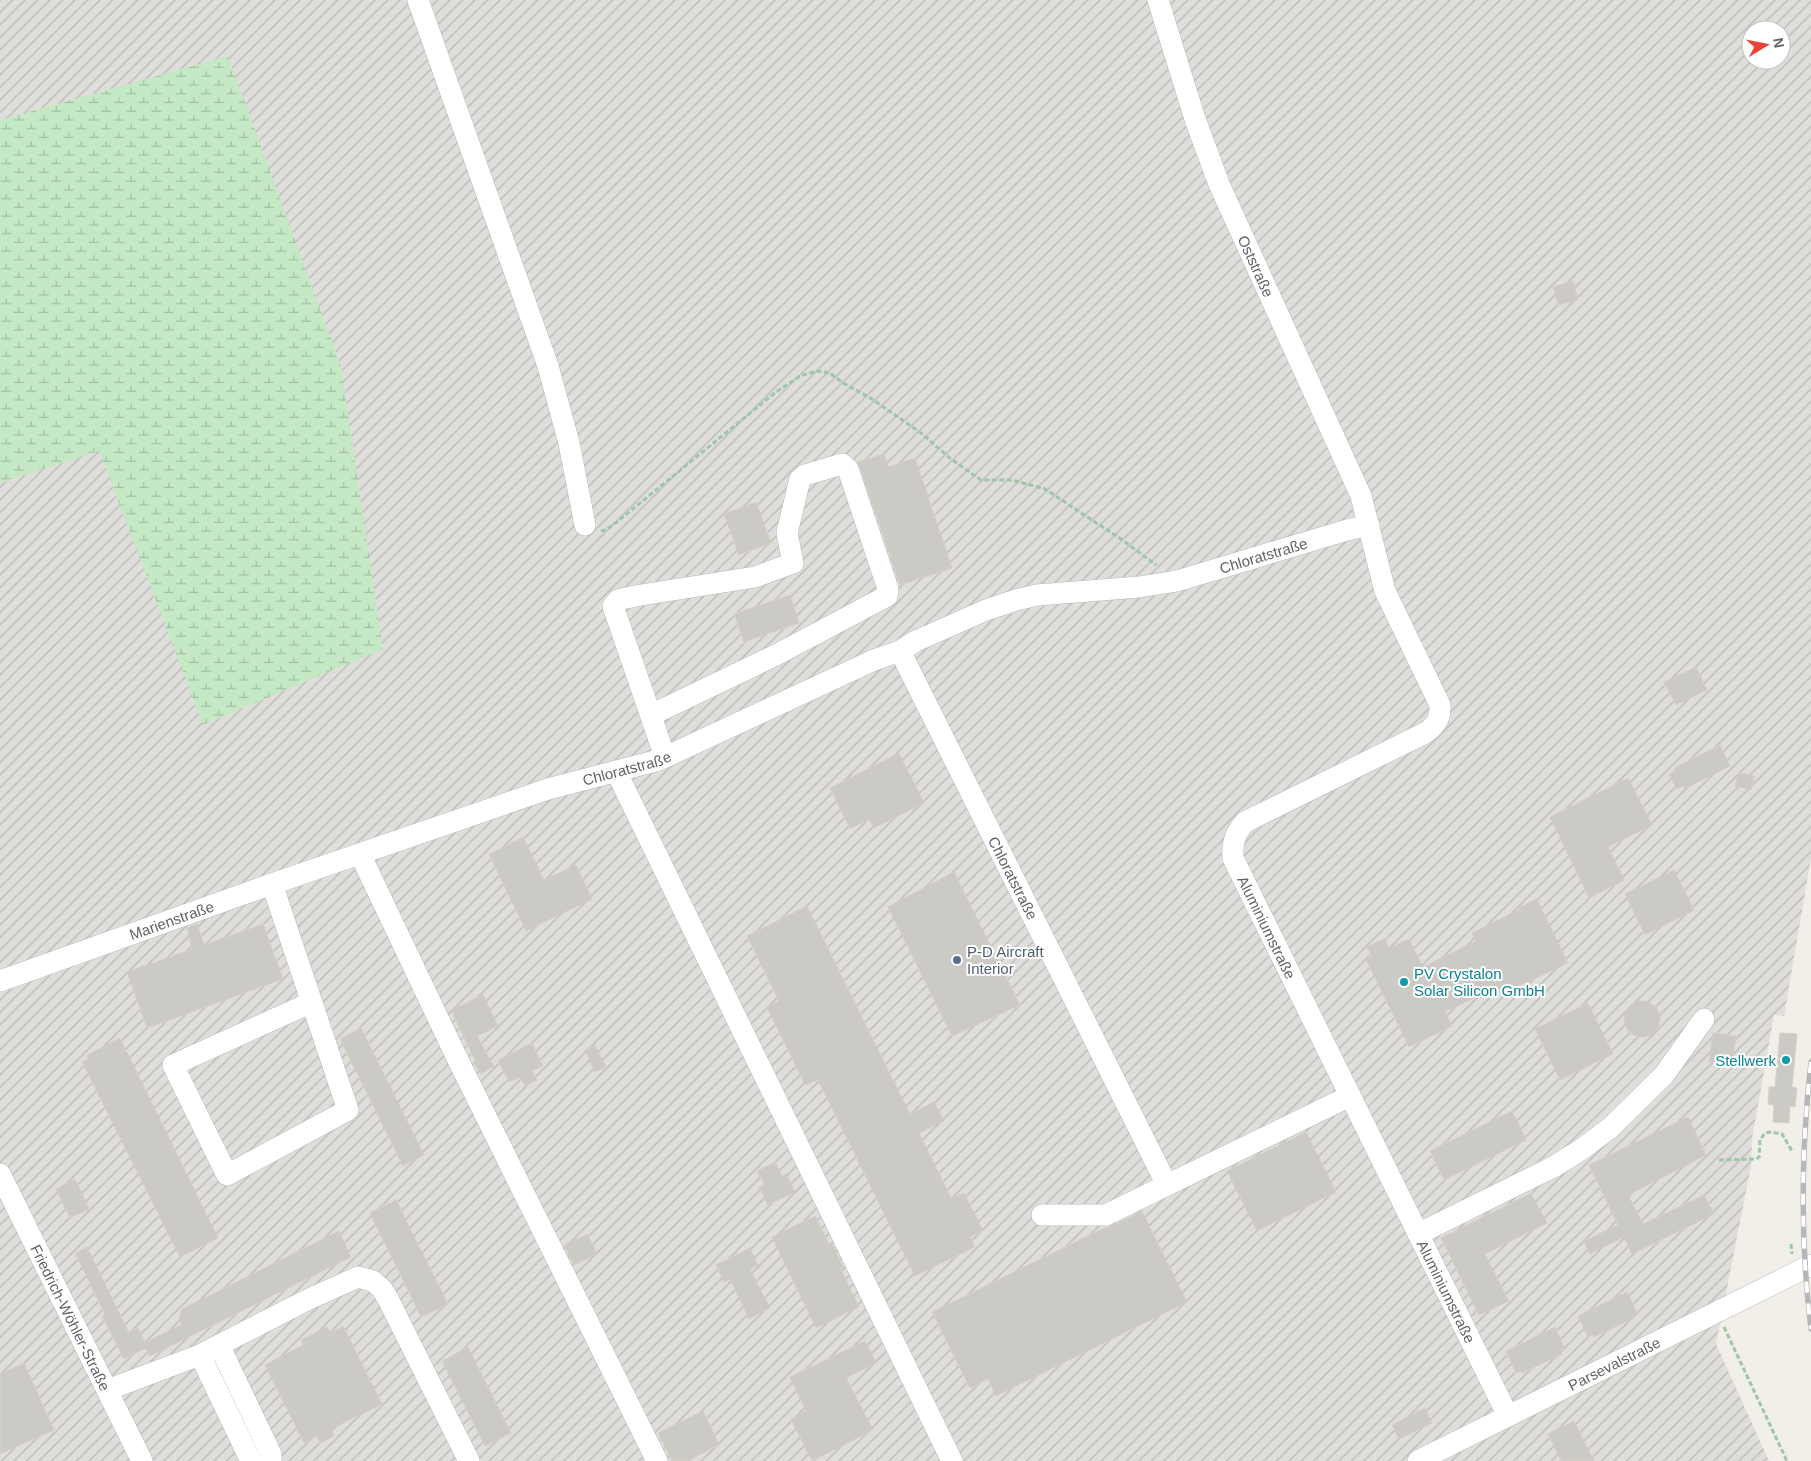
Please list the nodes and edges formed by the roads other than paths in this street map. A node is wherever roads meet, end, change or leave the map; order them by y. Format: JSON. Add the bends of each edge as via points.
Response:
{"nodes":[{"id":1,"x":418,"y":0,"type":"edge"},
{"id":2,"x":1158,"y":0,"type":"edge"},
{"id":3,"x":586,"y":525,"type":"road end"},
{"id":4,"x":1369,"y":525,"type":"junction"},
{"id":5,"x":900,"y":651,"type":"junction"},
{"id":6,"x":651,"y":715,"type":"junction"},
{"id":7,"x":665,"y":757,"type":"junction"},
{"id":8,"x":616,"y":772,"type":"junction"},
{"id":9,"x":352,"y":856,"type":"junction"},
{"id":10,"x":272,"y":884,"type":"junction"},
{"id":11,"x":1,"y":978,"type":"edge"},
{"id":12,"x":312,"y":1002,"type":"junction"},
{"id":13,"x":1704,"y":1020,"type":"dead end"},
{"id":14,"x":1350,"y":1096,"type":"junction"},
{"id":15,"x":0,"y":1174,"type":"edge"},
{"id":16,"x":1166,"y":1185,"type":"junction"},
{"id":17,"x":1042,"y":1215,"type":"dead end"},
{"id":18,"x":1418,"y":1234,"type":"junction"},
{"id":19,"x":1811,"y":1265,"type":"edge"},
{"id":20,"x":219,"y":1345,"type":"junction"},
{"id":21,"x":200,"y":1355,"type":"junction"},
{"id":22,"x":107,"y":1390,"type":"junction"},
{"id":23,"x":1508,"y":1416,"type":"junction"},
{"id":24,"x":142,"y":1461,"type":"edge"},
{"id":25,"x":251,"y":1461,"type":"edge"},
{"id":26,"x":271,"y":1461,"type":"edge"},
{"id":27,"x":469,"y":1461,"type":"edge"},
{"id":28,"x":657,"y":1461,"type":"edge"},
{"id":29,"x":952,"y":1461,"type":"edge"},
{"id":30,"x":1418,"y":1461,"type":"edge"}],
"edges":[{"from":1,"to":3,"type":"street","via":[[548,366],[569,443]]},
{"from":2,"to":4,"type":"street","name":"Oststraße","via":[[1223,193],[1361,496]]},
{"from":4,"to":5,"type":"street","name":"Chloratstraße","via":[[1177,580],[1016,600],[916,640]]},
{"from":4,"to":14,"type":"street","name":"Aluminiumstraße","via":[[1385,592],[1438,698],[1439,717],[1425,733],[1245,822],[1235,836],[1232,850]]},
{"from":5,"to":7,"type":"street","name":"Chloratstraße"},
{"from":5,"to":16,"type":"street","name":"Chloratstraße"},
{"from":6,"to":6,"type":"street","via":[[613,606],[618,600],[635,596],[755,578],[793,563],[787,533],[800,479],[845,465],[888,589],[887,596],[768,659]]},
{"from":6,"to":7,"type":"street"},
{"from":7,"to":8,"type":"street","name":"Chloratstraße"},
{"from":8,"to":9,"type":"street","name":"Chloratstraße","via":[[548,789]]},
{"from":8,"to":29,"type":"street"},
{"from":9,"to":10,"type":"street","name":"Marienstraße"},
{"from":9,"to":28,"type":"street"},
{"from":10,"to":11,"type":"street","name":"Marienstraße"},
{"from":10,"to":12,"type":"street"},
{"from":12,"to":12,"type":"street","via":[[173,1065],[227,1175],[348,1110]]},
{"from":13,"to":18,"type":"street","via":[[1664,1075],[1610,1128],[1582,1149],[1555,1166]]},
{"from":14,"to":16,"type":"street"},
{"from":14,"to":18,"type":"street","name":"Aluminiumstraße"},
{"from":15,"to":22,"type":"street","name":"Friedrich-Wöhler-Straße"},
{"from":16,"to":17,"type":"street","via":[[1106,1215]]},
{"from":18,"to":23,"type":"street","name":"Aluminiumstraße"},
{"from":19,"to":23,"type":"street","name":"Parsevalstraße"},
{"from":20,"to":21,"type":"street"},
{"from":20,"to":26,"type":"street","via":[[271,1454]]},
{"from":20,"to":27,"type":"street","via":[[358,1277],[373,1282],[382,1288],[388,1299]]},
{"from":21,"to":22,"type":"street"},
{"from":21,"to":25,"type":"street"},
{"from":22,"to":24,"type":"street","name":"Friedrich-Wöhler-Straße"},
{"from":23,"to":30,"type":"street","name":"Parsevalstraße"}]}
